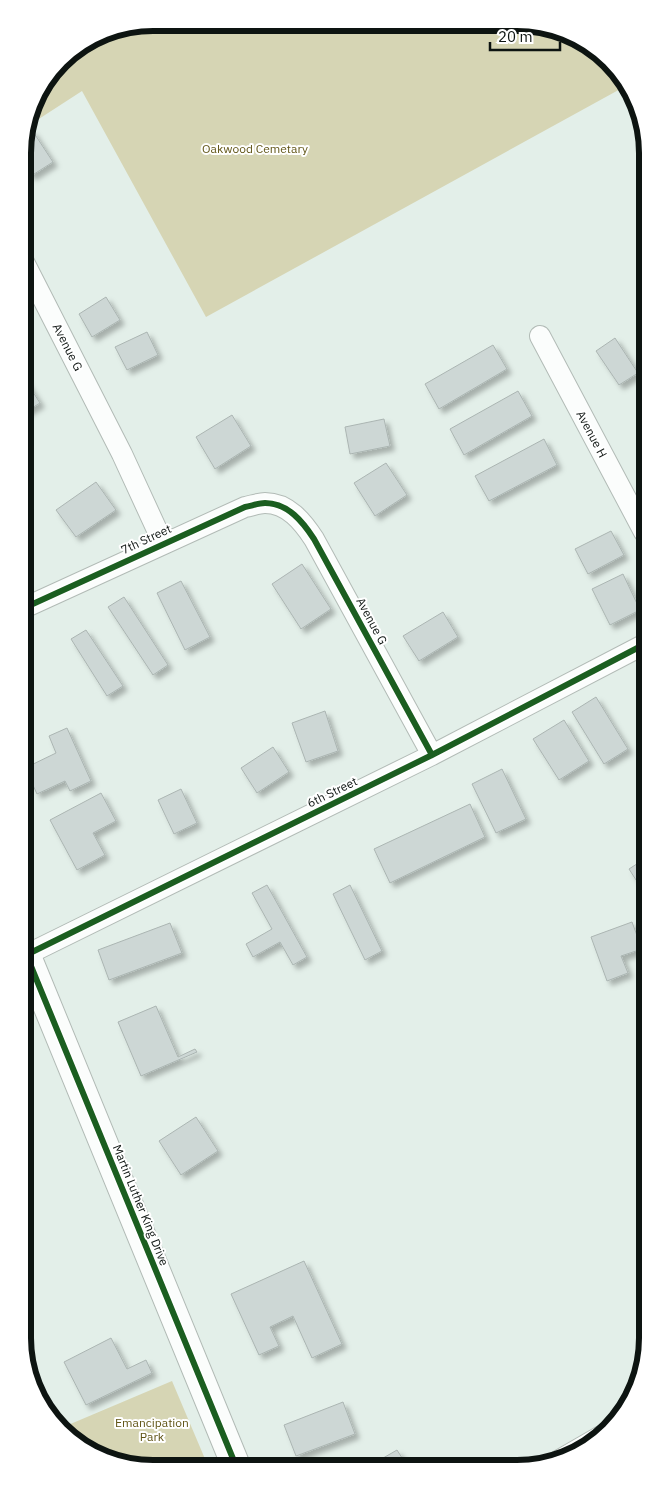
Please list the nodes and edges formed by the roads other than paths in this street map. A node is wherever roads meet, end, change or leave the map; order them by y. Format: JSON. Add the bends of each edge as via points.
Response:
{"nodes":[{"id":1,"x":32,"y":277,"type":"edge"},
{"id":2,"x":540,"y":336,"type":"dead end"},
{"id":3,"x":281,"y":506,"type":"joint"},
{"id":4,"x":639,"y":522,"type":"edge"},
{"id":5,"x":163,"y":543,"type":"junction"},
{"id":6,"x":32,"y":604,"type":"edge"},
{"id":7,"x":639,"y":647,"type":"edge"},
{"id":8,"x":432,"y":755,"type":"junction"},
{"id":9,"x":31,"y":951,"type":"edge"},
{"id":10,"x":31,"y":967,"type":"edge"},
{"id":11,"x":234,"y":1460,"type":"edge"}],
"edges":[{"from":1,"to":5,"type":"street","name":"Avenue G","via":[[122,454]]},
{"from":2,"to":4,"type":"street","name":"Avenue H"},
{"from":3,"to":5,"type":"street","name":"7th Street","via":[[265,503],[245,507]]},
{"from":3,"to":8,"type":"street","name":"Avenue G","via":[[302,520],[314,539]]},
{"from":5,"to":6,"type":"street","name":"7th Street"},
{"from":7,"to":8,"type":"street","name":"6th Street"},
{"from":8,"to":9,"type":"street","name":"6th Street"},
{"from":10,"to":11,"type":"street","name":"Martin Luther King Drive"}]}
